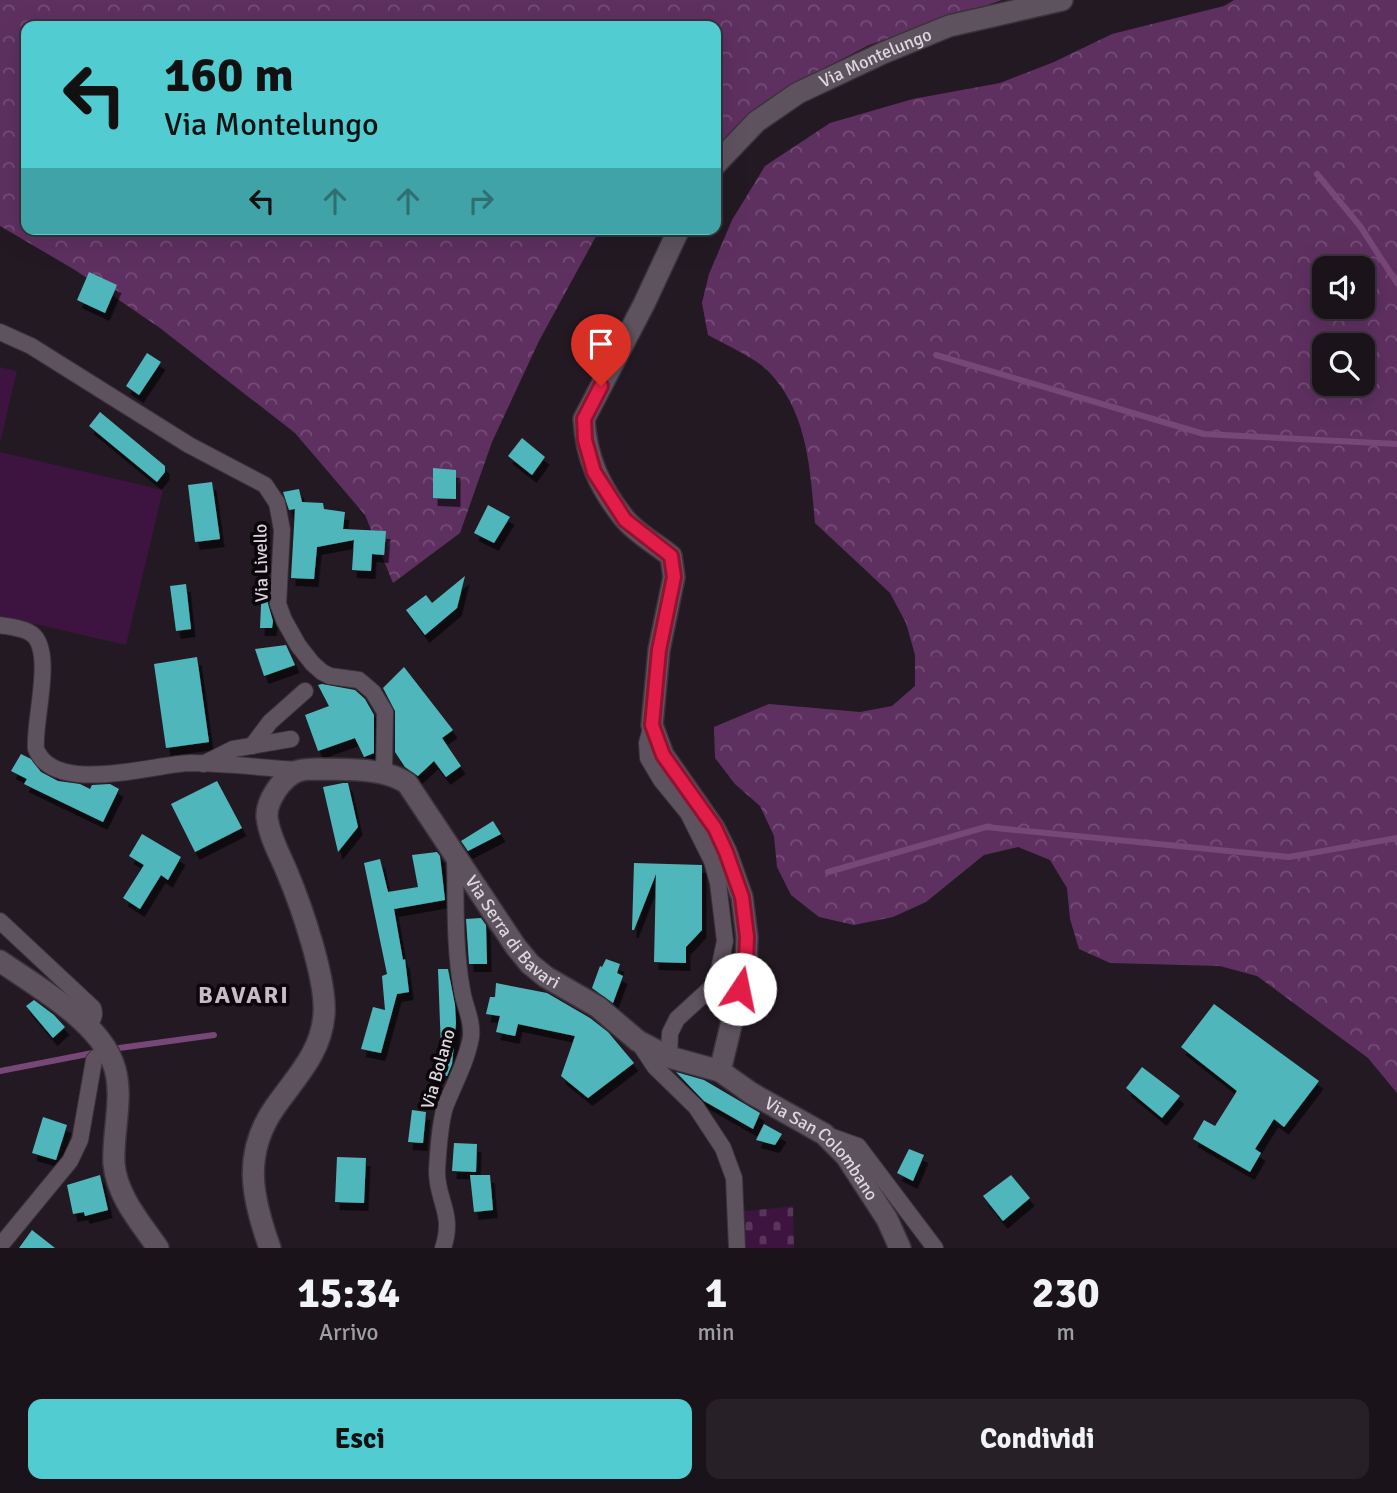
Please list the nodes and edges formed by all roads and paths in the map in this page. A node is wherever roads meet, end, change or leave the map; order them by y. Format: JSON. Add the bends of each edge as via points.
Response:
{"nodes":[{"id":1,"x":1062,"y":0,"type":"edge"},
{"id":2,"x":721,"y":159,"type":"edge"},
{"id":3,"x":676,"y":235,"type":"edge"},
{"id":4,"x":0,"y":332,"type":"edge"},
{"id":5,"x":0,"y":625,"type":"edge"},
{"id":6,"x":305,"y":691,"type":"dead end"},
{"id":7,"x":652,"y":725,"type":"junction"},
{"id":8,"x":290,"y":739,"type":"dead end"},
{"id":9,"x":252,"y":746,"type":"junction"},
{"id":10,"x":203,"y":764,"type":"junction"},
{"id":11,"x":299,"y":770,"type":"junction"},
{"id":12,"x":384,"y":772,"type":"junction"},
{"id":13,"x":455,"y":857,"type":"junction"},
{"id":14,"x":0,"y":921,"type":"edge"},
{"id":15,"x":0,"y":961,"type":"edge"},
{"id":16,"x":88,"y":1026,"type":"junction"},
{"id":17,"x":638,"y":1041,"type":"junction"},
{"id":18,"x":110,"y":1055,"type":"junction"},
{"id":19,"x":669,"y":1057,"type":"junction"},
{"id":20,"x":720,"y":1071,"type":"junction"},
{"id":21,"x":824,"y":1134,"type":"junction"},
{"id":22,"x":0,"y":1246,"type":"edge"},
{"id":23,"x":158,"y":1248,"type":"edge"},
{"id":24,"x":270,"y":1248,"type":"edge"},
{"id":25,"x":443,"y":1248,"type":"edge"},
{"id":26,"x":737,"y":1248,"type":"edge"},
{"id":27,"x":900,"y":1248,"type":"edge"},
{"id":28,"x":935,"y":1248,"type":"edge"}],
"edges":[{"from":1,"to":2,"type":"street","name":"Via Montelungo","via":[[949,26],[798,93],[756,122]]},
{"from":3,"to":7,"type":"street","via":[[584,419],[594,472],[625,520],[671,556],[674,577],[659,650]]},
{"from":4,"to":12,"type":"street","name":"Via Livello","via":[[265,485],[277,503],[282,530],[278,604],[284,620],[321,672],[359,680],[373,692],[385,712]]},
{"from":5,"to":10,"type":"street","via":[[30,632],[38,642],[42,662],[35,743],[38,755],[54,768],[103,775]]},
{"from":6,"to":9,"type":"street","via":[[270,722]]},
{"from":7,"to":19,"type":"street","via":[[648,758],[688,813],[712,861],[725,941],[714,985],[677,1019],[670,1033]]},
{"from":7,"to":20,"type":"street","via":[[663,755],[715,828],[742,897],[746,963]]},
{"from":8,"to":9,"type":"street"},
{"from":9,"to":10,"type":"street","via":[[233,749]]},
{"from":10,"to":11,"type":"street"},
{"from":11,"to":12,"type":"street"},
{"from":11,"to":24,"type":"street","via":[[273,796],[267,816],[312,944],[325,1003],[314,1053],[274,1108],[254,1156],[253,1194]]},
{"from":12,"to":13,"type":"street","name":"Via Serra di Bavari","via":[[407,783]]},
{"from":13,"to":17,"type":"street","name":"Via Serra di Bavari","via":[[530,964],[598,1007]]},
{"from":13,"to":25,"type":"street","name":"Via Bolano","via":[[462,990],[471,1036],[444,1110],[437,1172],[447,1211]]},
{"from":14,"to":16,"type":"street","via":[[93,1008],[94,1018]]},
{"from":15,"to":16,"type":"street","via":[[71,1009]]},
{"from":16,"to":18,"type":"street"},
{"from":17,"to":19,"type":"street","name":"Via Serra di Bavari"},
{"from":17,"to":26,"type":"street","via":[[655,1067],[696,1107],[723,1148],[734,1178]]},
{"from":18,"to":22,"type":"street","via":[[94,1060],[80,1140],[70,1161]]},
{"from":18,"to":23,"type":"street","via":[[117,1087],[116,1176],[124,1198]]},
{"from":19,"to":20,"type":"street","name":"Via Serra di Bavari"},
{"from":20,"to":21,"type":"street","name":"Via San Colombano"},
{"from":21,"to":27,"type":"street","name":"Via San Colombano","via":[[846,1156]]},
{"from":21,"to":28,"type":"street","via":[[858,1146]]}]}
